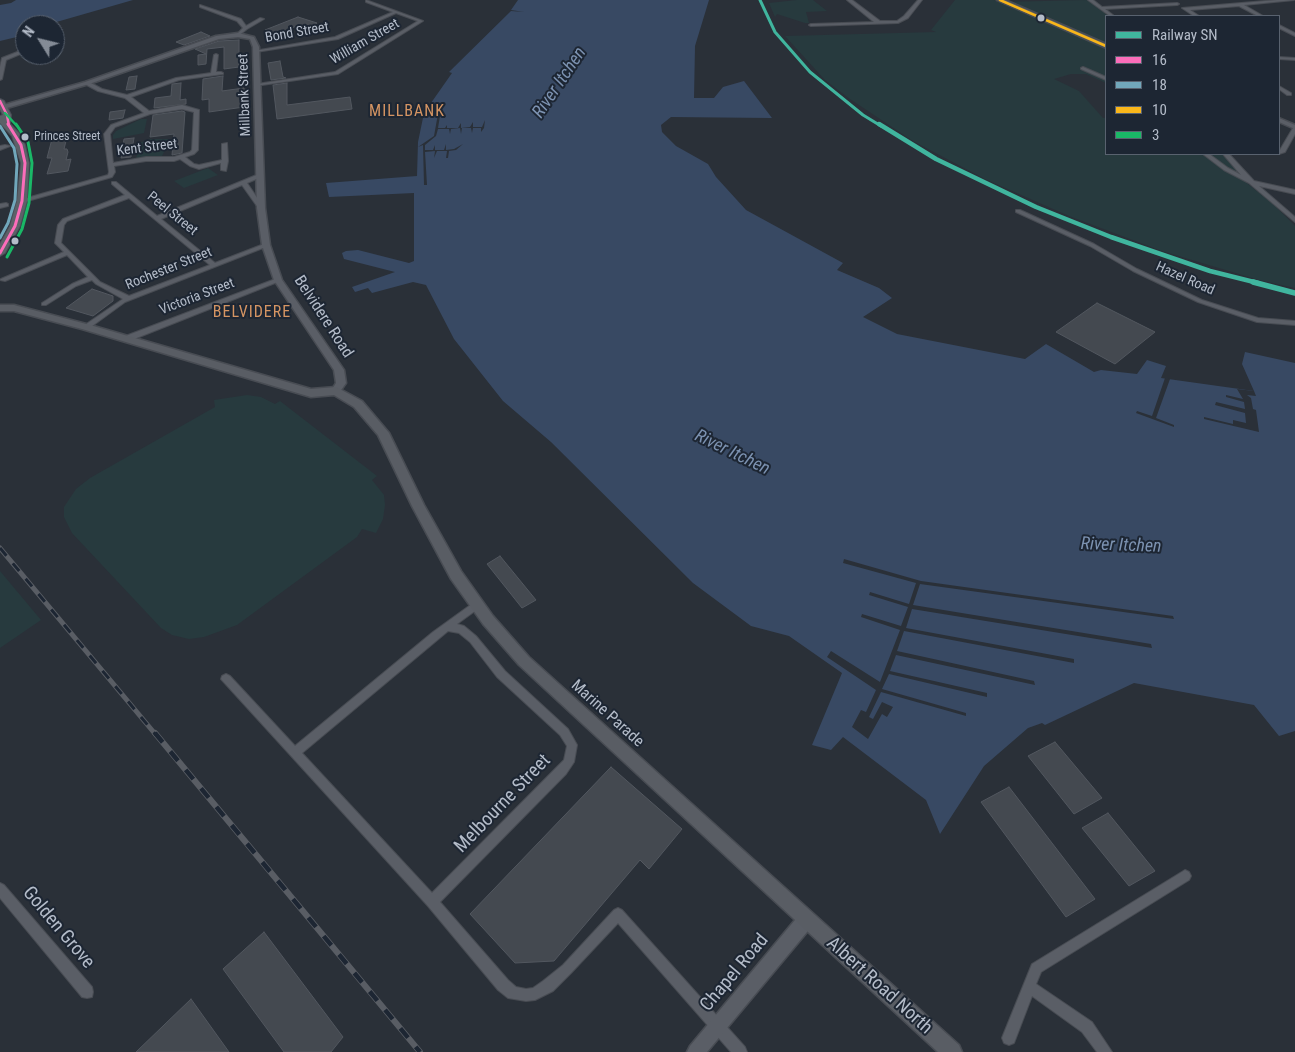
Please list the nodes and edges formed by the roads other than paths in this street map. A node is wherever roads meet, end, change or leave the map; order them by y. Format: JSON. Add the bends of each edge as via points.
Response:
{"nodes":[{"id":1,"x":849,"y":0,"type":"edge"},
{"id":2,"x":920,"y":0,"type":"edge"},
{"id":3,"x":1000,"y":0,"type":"edge"},
{"id":4,"x":1012,"y":0,"type":"edge"},
{"id":5,"x":1090,"y":0,"type":"edge"},
{"id":6,"x":1120,"y":0,"type":"edge"},
{"id":7,"x":1172,"y":0,"type":"edge"},
{"id":8,"x":1232,"y":0,"type":"edge"},
{"id":9,"x":1292,"y":0,"type":"edge"},
{"id":10,"x":367,"y":1,"type":"dead end"},
{"id":11,"x":1177,"y":4,"type":"junction"},
{"id":12,"x":1240,"y":4,"type":"junction"},
{"id":13,"x":201,"y":6,"type":"dead end"},
{"id":14,"x":1128,"y":6,"type":"junction"},
{"id":15,"x":1102,"y":8,"type":"junction"},
{"id":16,"x":1186,"y":9,"type":"junction"},
{"id":17,"x":396,"y":12,"type":"junction"},
{"id":18,"x":1111,"y":15,"type":"edge"},
{"id":19,"x":1195,"y":15,"type":"edge"},
{"id":20,"x":1259,"y":15,"type":"edge"},
{"id":21,"x":262,"y":19,"type":"dead end"},
{"id":22,"x":879,"y":23,"type":"junction"},
{"id":23,"x":811,"y":25,"type":"dead end"},
{"id":24,"x":1280,"y":27,"type":"edge"},
{"id":25,"x":245,"y":28,"type":"junction"},
{"id":26,"x":238,"y":35,"type":"junction"},
{"id":27,"x":1295,"y":35,"type":"edge"},
{"id":28,"x":1105,"y":46,"type":"edge"},
{"id":29,"x":256,"y":51,"type":"junction"},
{"id":30,"x":15,"y":54,"type":"edge"},
{"id":31,"x":216,"y":55,"type":"dead end"},
{"id":32,"x":1280,"y":58,"type":"edge"},
{"id":33,"x":1295,"y":59,"type":"edge"},
{"id":34,"x":1083,"y":68,"type":"dead end"},
{"id":35,"x":221,"y":73,"type":"dead end"},
{"id":36,"x":213,"y":74,"type":"junction"},
{"id":37,"x":0,"y":79,"type":"edge"},
{"id":38,"x":1105,"y":79,"type":"edge"},
{"id":39,"x":87,"y":83,"type":"junction"},
{"id":40,"x":257,"y":85,"type":"junction"},
{"id":41,"x":1280,"y":90,"type":"edge"},
{"id":42,"x":1289,"y":94,"type":"dead end"},
{"id":43,"x":127,"y":97,"type":"junction"},
{"id":44,"x":1,"y":105,"type":"edge"},
{"id":45,"x":148,"y":112,"type":"junction"},
{"id":46,"x":3,"y":120,"type":"edge"},
{"id":47,"x":1280,"y":120,"type":"edge"},
{"id":48,"x":1295,"y":128,"type":"edge"},
{"id":49,"x":225,"y":144,"type":"dead end"},
{"id":50,"x":8,"y":146,"type":"dead end"},
{"id":51,"x":0,"y":148,"type":"edge"},
{"id":52,"x":1280,"y":152,"type":"edge"},
{"id":53,"x":1207,"y":155,"type":"edge"},
{"id":54,"x":1227,"y":155,"type":"edge"},
{"id":55,"x":182,"y":158,"type":"junction"},
{"id":56,"x":225,"y":160,"type":"junction"},
{"id":57,"x":111,"y":165,"type":"junction"},
{"id":58,"x":1226,"y":169,"type":"junction"},
{"id":59,"x":1239,"y":169,"type":"junction"},
{"id":60,"x":224,"y":170,"type":"dead end"},
{"id":61,"x":259,"y":176,"type":"junction"},
{"id":62,"x":244,"y":182,"type":"junction"},
{"id":63,"x":1251,"y":182,"type":"junction"},
{"id":64,"x":114,"y":183,"type":"dead end"},
{"id":65,"x":1295,"y":192,"type":"edge"},
{"id":66,"x":129,"y":196,"type":"junction"},
{"id":67,"x":22,"y":201,"type":"junction"},
{"id":68,"x":261,"y":208,"type":"junction"},
{"id":69,"x":1018,"y":211,"type":"dead end"},
{"id":70,"x":157,"y":218,"type":"junction"},
{"id":71,"x":1295,"y":220,"type":"edge"},
{"id":72,"x":266,"y":245,"type":"junction"},
{"id":73,"x":0,"y":254,"type":"edge"},
{"id":74,"x":67,"y":254,"type":"junction"},
{"id":75,"x":214,"y":265,"type":"junction"},
{"id":76,"x":92,"y":278,"type":"junction"},
{"id":77,"x":3,"y":280,"type":"dead end"},
{"id":78,"x":278,"y":280,"type":"junction"},
{"id":79,"x":129,"y":298,"type":"junction"},
{"id":80,"x":0,"y":301,"type":"edge"},
{"id":81,"x":44,"y":304,"type":"dead end"},
{"id":82,"x":0,"y":308,"type":"edge"},
{"id":83,"x":14,"y":308,"type":"junction"},
{"id":84,"x":1295,"y":323,"type":"edge"},
{"id":85,"x":86,"y":327,"type":"junction"},
{"id":86,"x":126,"y":339,"type":"junction"},
{"id":87,"x":336,"y":391,"type":"junction"},
{"id":88,"x":476,"y":604,"type":"junction"},
{"id":89,"x":446,"y":627,"type":"junction"},
{"id":90,"x":226,"y":679,"type":"dead end"},
{"id":91,"x":294,"y":753,"type":"junction"},
{"id":92,"x":1185,"y":876,"type":"dead end"},
{"id":93,"x":1,"y":894,"type":"edge"},
{"id":94,"x":432,"y":902,"type":"junction"},
{"id":95,"x":806,"y":920,"type":"junction"},
{"id":96,"x":1029,"y":986,"type":"junction"},
{"id":97,"x":87,"y":992,"type":"dead end"},
{"id":98,"x":717,"y":1027,"type":"junction"},
{"id":99,"x":1010,"y":1038,"type":"dead end"},
{"id":100,"x":696,"y":1052,"type":"edge"},
{"id":101,"x":740,"y":1052,"type":"edge"},
{"id":102,"x":952,"y":1052,"type":"edge"},
{"id":103,"x":1105,"y":1052,"type":"edge"}],
"edges":[{"from":1,"to":22,"type":"street"},
{"from":2,"to":22,"type":"street","via":[[902,20]]},
{"from":3,"to":4,"type":"street"},
{"from":3,"to":28,"type":"street"},
{"from":5,"to":15,"type":"street"},
{"from":6,"to":14,"type":"street"},
{"from":7,"to":11,"type":"street"},
{"from":8,"to":12,"type":"street"},
{"from":9,"to":12,"type":"street"},
{"from":10,"to":17,"type":"street"},
{"from":11,"to":14,"type":"street"},
{"from":11,"to":16,"type":"street"},
{"from":12,"to":16,"type":"street"},
{"from":12,"to":20,"type":"street"},
{"from":13,"to":25,"type":"street","via":[[239,20]]},
{"from":14,"to":15,"type":"street"},
{"from":15,"to":18,"type":"street"},
{"from":16,"to":19,"type":"street"},
{"from":17,"to":29,"type":"street","name":"Bond Street","via":[[336,38]]},
{"from":17,"to":40,"type":"street","name":"William Street","via":[[421,21],[336,73]]},
{"from":21,"to":25,"type":"street","name":"Millbank Street"},
{"from":22,"to":23,"type":"street"},
{"from":24,"to":27,"type":"street"},
{"from":25,"to":26,"type":"street","name":"Millbank Street"},
{"from":26,"to":29,"type":"street","name":"Millbank Street","via":[[252,38]]},
{"from":26,"to":39,"type":"street","via":[[218,37]]},
{"from":29,"to":40,"type":"street","name":"Millbank Street"},
{"from":30,"to":37,"type":"street","via":[[4,58]]},
{"from":31,"to":36,"type":"street"},
{"from":32,"to":33,"type":"street"},
{"from":34,"to":38,"type":"street"},
{"from":35,"to":36,"type":"street"},
{"from":36,"to":43,"type":"street","via":[[171,80]]},
{"from":39,"to":43,"type":"street"},
{"from":39,"to":44,"type":"street"},
{"from":40,"to":61,"type":"street","name":"Millbank Street"},
{"from":41,"to":42,"type":"street"},
{"from":43,"to":45,"type":"street"},
{"from":44,"to":46,"type":"main road"},
{"from":45,"to":55,"type":"street","name":"Kent Street","via":[[182,107],[197,111],[195,150]]},
{"from":45,"to":57,"type":"street","name":"Kent Street","via":[[109,129]]},
{"from":46,"to":67,"type":"main road","via":[[16,135],[23,152]]},
{"from":47,"to":48,"type":"street"},
{"from":48,"to":52,"type":"street"},
{"from":49,"to":56,"type":"street"},
{"from":50,"to":51,"type":"street"},
{"from":53,"to":58,"type":"street"},
{"from":54,"to":59,"type":"street"},
{"from":55,"to":56,"type":"street","via":[[195,167]]},
{"from":55,"to":57,"type":"street","name":"Kent Street","via":[[146,159]]},
{"from":56,"to":60,"type":"street"},
{"from":57,"to":67,"type":"street","name":"Kent Street","via":[[112,174],[101,180]]},
{"from":58,"to":59,"type":"street"},
{"from":58,"to":63,"type":"street"},
{"from":59,"to":63,"type":"street"},
{"from":61,"to":62,"type":"street"},
{"from":61,"to":68,"type":"street","name":"Belvidere Road"},
{"from":62,"to":68,"type":"street","name":"Belvidere Road"},
{"from":62,"to":70,"type":"street"},
{"from":63,"to":65,"type":"street"},
{"from":63,"to":71,"type":"street"},
{"from":64,"to":66,"type":"street","name":"Peel Street"},
{"from":66,"to":70,"type":"street","name":"Peel Street"},
{"from":66,"to":74,"type":"street","via":[[63,223],[58,243]]},
{"from":67,"to":73,"type":"main road","via":[[15,226]]},
{"from":68,"to":72,"type":"street","name":"Belvidere Road"},
{"from":69,"to":84,"type":"street","name":"Hazel Road","via":[[1200,301],[1257,320]]},
{"from":70,"to":75,"type":"street","name":"Peel Street"},
{"from":72,"to":75,"type":"street","name":"Rochester Street"},
{"from":72,"to":78,"type":"street","name":"Belvidere Road"},
{"from":74,"to":76,"type":"street"},
{"from":74,"to":77,"type":"street"},
{"from":75,"to":79,"type":"street","name":"Rochester Street"},
{"from":76,"to":79,"type":"street"},
{"from":76,"to":81,"type":"street"},
{"from":78,"to":86,"type":"street","name":"Victoria Street"},
{"from":78,"to":87,"type":"street","name":"Belvidere Road","via":[[339,370],[341,383]]},
{"from":79,"to":85,"type":"street","name":"Rochester Street"},
{"from":80,"to":83,"type":"main road"},
{"from":82,"to":83,"type":"main road"},
{"from":83,"to":85,"type":"main road"},
{"from":85,"to":86,"type":"main road"},
{"from":86,"to":87,"type":"main road","via":[[311,393]]},
{"from":87,"to":88,"type":"main road","name":"Marine Parade","via":[[358,404],[383,433],[418,506]]},
{"from":88,"to":89,"type":"street"},
{"from":88,"to":95,"type":"main road","name":"Marine Parade","via":[[524,661]]},
{"from":89,"to":91,"type":"street"},
{"from":89,"to":94,"type":"street","name":"Melbourne Street","via":[[466,632],[502,674],[564,732],[572,745],[568,762],[562,770]]},
{"from":90,"to":91,"type":"street"},
{"from":91,"to":94,"type":"street"},
{"from":92,"to":96,"type":"street","via":[[1036,968]]},
{"from":93,"to":97,"type":"street","name":"Golden Grove"},
{"from":94,"to":98,"type":"street","via":[[503,985],[513,993],[526,995],[548,986],[618,914]]},
{"from":95,"to":98,"type":"street","name":"Chapel Road"},
{"from":95,"to":102,"type":"main road","name":"Albert Road North"},
{"from":96,"to":99,"type":"street"},
{"from":96,"to":103,"type":"street","via":[[1087,1027]]},
{"from":98,"to":100,"type":"street","name":"Chapel Road"},
{"from":98,"to":101,"type":"street"}]}
